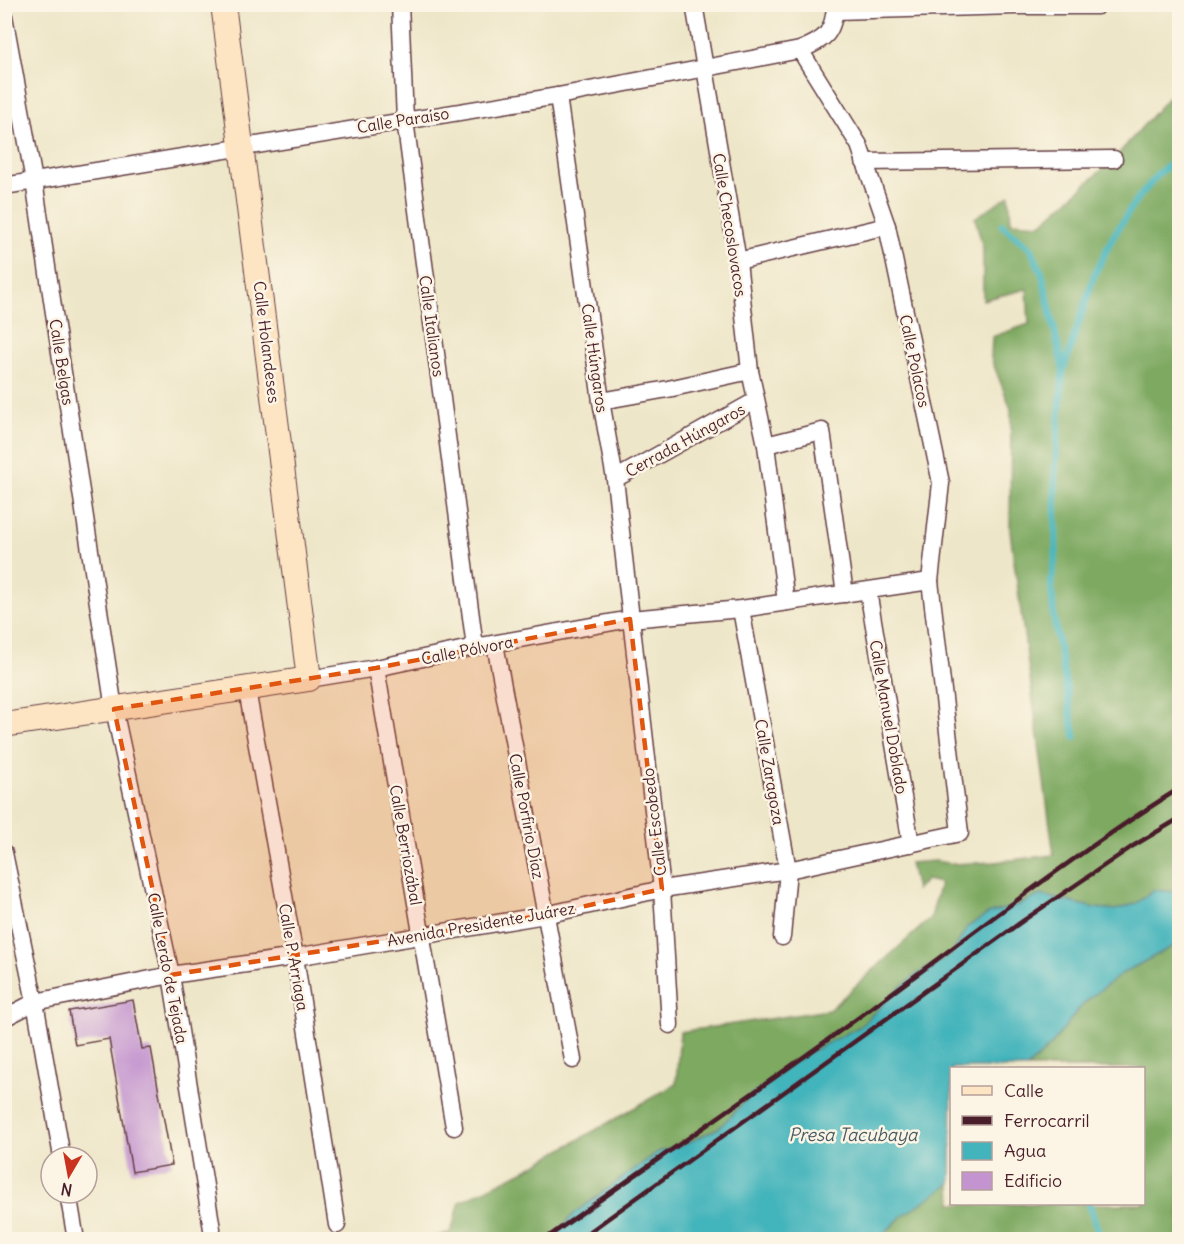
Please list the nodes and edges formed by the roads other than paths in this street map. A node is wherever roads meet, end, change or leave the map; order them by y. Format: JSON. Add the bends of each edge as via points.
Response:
{"nodes":[{"id":1,"x":223,"y":4,"type":"edge"},
{"id":2,"x":400,"y":4,"type":"edge"},
{"id":3,"x":694,"y":4,"type":"edge"},
{"id":4,"x":1097,"y":6,"type":"dead end"},
{"id":5,"x":835,"y":8,"type":"edge"},
{"id":6,"x":4,"y":16,"type":"edge"},
{"id":7,"x":800,"y":50,"type":"junction"},
{"id":8,"x":705,"y":68,"type":"junction"},
{"id":9,"x":558,"y":96,"type":"junction"},
{"id":10,"x":405,"y":120,"type":"junction"},
{"id":11,"x":242,"y":147,"type":"junction"},
{"id":12,"x":1113,"y":159,"type":"dead end"},
{"id":13,"x":864,"y":162,"type":"junction"},
{"id":14,"x":34,"y":181,"type":"junction"},
{"id":15,"x":4,"y":186,"type":"edge"},
{"id":16,"x":887,"y":226,"type":"junction"},
{"id":17,"x":738,"y":261,"type":"junction"},
{"id":18,"x":750,"y":371,"type":"junction"},
{"id":19,"x":601,"y":401,"type":"junction"},
{"id":20,"x":755,"y":401,"type":"junction"},
{"id":21,"x":766,"y":445,"type":"junction"},
{"id":22,"x":615,"y":479,"type":"junction"},
{"id":23,"x":930,"y":581,"type":"junction"},
{"id":24,"x":868,"y":591,"type":"junction"},
{"id":25,"x":845,"y":594,"type":"junction"},
{"id":26,"x":786,"y":602,"type":"junction"},
{"id":27,"x":741,"y":609,"type":"junction"},
{"id":28,"x":630,"y":619,"type":"junction"},
{"id":29,"x":495,"y":644,"type":"junction"},
{"id":30,"x":475,"y":647,"type":"junction"},
{"id":31,"x":376,"y":668,"type":"junction"},
{"id":32,"x":309,"y":679,"type":"junction"},
{"id":33,"x":247,"y":690,"type":"junction"},
{"id":34,"x":114,"y":709,"type":"junction"},
{"id":35,"x":4,"y":725,"type":"edge"},
{"id":36,"x":960,"y":833,"type":"joint"},
{"id":37,"x":911,"y":844,"type":"junction"},
{"id":38,"x":4,"y":853,"type":"edge"},
{"id":39,"x":788,"y":870,"type":"junction"},
{"id":40,"x":662,"y":889,"type":"junction"},
{"id":41,"x":546,"y":915,"type":"junction"},
{"id":42,"x":421,"y":934,"type":"junction"},
{"id":43,"x":782,"y":937,"type":"dead end"},
{"id":44,"x":295,"y":957,"type":"junction"},
{"id":45,"x":171,"y":975,"type":"junction"},
{"id":46,"x":35,"y":1002,"type":"junction"},
{"id":47,"x":4,"y":1018,"type":"edge"},
{"id":48,"x":670,"y":1025,"type":"dead end"},
{"id":49,"x":573,"y":1060,"type":"dead end"},
{"id":50,"x":454,"y":1127,"type":"dead end"},
{"id":51,"x":60,"y":1145,"type":"edge"},
{"id":52,"x":70,"y":1205,"type":"edge"},
{"id":53,"x":337,"y":1225,"type":"dead end"},
{"id":54,"x":212,"y":1229,"type":"dead end"},
{"id":55,"x":76,"y":1239,"type":"edge"}],
"edges":[{"from":1,"to":11,"type":"street","name":"Calle Holandeses"},
{"from":2,"to":10,"type":"street","name":"Calle Italianos"},
{"from":3,"to":8,"type":"street","name":"Calle Checoslovacos"},
{"from":4,"to":5,"type":"street"},
{"from":5,"to":7,"type":"street","name":"Calle Paraíso","via":[[832,26],[821,42]]},
{"from":6,"to":14,"type":"street","name":"Calle Belgas"},
{"from":7,"to":8,"type":"street","name":"Calle Paraíso"},
{"from":7,"to":13,"type":"street","name":"Calle Polacos","via":[[859,145]]},
{"from":8,"to":9,"type":"street","name":"Calle Paraíso"},
{"from":8,"to":17,"type":"street","name":"Calle Checoslovacos"},
{"from":9,"to":10,"type":"street","name":"Calle Paraíso"},
{"from":9,"to":19,"type":"street","name":"Calle Húngaros"},
{"from":10,"to":11,"type":"street","name":"Calle Paraíso"},
{"from":10,"to":30,"type":"street","name":"Calle Italianos"},
{"from":11,"to":14,"type":"street","name":"Calle Paraíso"},
{"from":11,"to":32,"type":"street","name":"Calle Holandeses"},
{"from":12,"to":13,"type":"street"},
{"from":13,"to":16,"type":"street","name":"Calle Polacos"},
{"from":14,"to":15,"type":"street","name":"Calle Paraíso"},
{"from":14,"to":34,"type":"street","name":"Calle Belgas"},
{"from":16,"to":17,"type":"street"},
{"from":16,"to":23,"type":"street","name":"Calle Polacos","via":[[941,483]]},
{"from":17,"to":18,"type":"street","name":"Calle Checoslovacos"},
{"from":18,"to":19,"type":"street"},
{"from":18,"to":20,"type":"street","name":"Calle Checoslovacos"},
{"from":19,"to":22,"type":"street","name":"Calle Húngaros"},
{"from":20,"to":21,"type":"street","name":"Calle Checoslovacos"},
{"from":20,"to":22,"type":"street","name":"Cerrada Húngaros"},
{"from":21,"to":25,"type":"street","via":[[822,431]]},
{"from":21,"to":26,"type":"street","name":"Calle Checoslovacos"},
{"from":22,"to":28,"type":"street","name":"Calle Húngaros"},
{"from":23,"to":24,"type":"street","name":"Calle Pólvora"},
{"from":23,"to":36,"type":"street","name":"Calle Polacos"},
{"from":24,"to":25,"type":"street","name":"Calle Pólvora"},
{"from":24,"to":37,"type":"street","name":"Calle Manuel Doblado"},
{"from":25,"to":26,"type":"street","name":"Calle Pólvora"},
{"from":26,"to":27,"type":"street","name":"Calle Pólvora"},
{"from":27,"to":28,"type":"street","name":"Calle Pólvora"},
{"from":27,"to":39,"type":"street","name":"Calle Zaragoza"},
{"from":28,"to":29,"type":"street","name":"Calle Pólvora"},
{"from":28,"to":40,"type":"street","name":"Calle Escobedo"},
{"from":29,"to":30,"type":"street","name":"Calle Pólvora"},
{"from":29,"to":41,"type":"street","name":"Calle Porfirio Díaz"},
{"from":30,"to":31,"type":"street","name":"Calle Pólvora"},
{"from":31,"to":32,"type":"street","name":"Calle Pólvora"},
{"from":31,"to":42,"type":"street","name":"Calle Berriozábal"},
{"from":32,"to":33,"type":"street","name":"Calle Pólvora"},
{"from":33,"to":34,"type":"street","name":"Calle Pólvora"},
{"from":33,"to":44,"type":"street","name":"Calle P. Arriaga"},
{"from":34,"to":35,"type":"street","name":"Calle Pólvora"},
{"from":34,"to":45,"type":"street","name":"Calle Lerdo de Tejada"},
{"from":36,"to":37,"type":"street","name":"Avenida Presidente Juárez"},
{"from":37,"to":39,"type":"street","name":"Avenida Presidente Juárez"},
{"from":38,"to":46,"type":"street"},
{"from":39,"to":40,"type":"street","name":"Avenida Presidente Juárez"},
{"from":39,"to":43,"type":"street","name":"Calle Zaragoza"},
{"from":40,"to":41,"type":"street","name":"Avenida Presidente Juárez"},
{"from":40,"to":48,"type":"street","name":"Calle Escobedo"},
{"from":41,"to":42,"type":"street","name":"Avenida Presidente Juárez"},
{"from":41,"to":49,"type":"street","name":"Calle Porfirio Díaz"},
{"from":42,"to":44,"type":"street","name":"Avenida Presidente Juárez"},
{"from":42,"to":50,"type":"street","name":"Calle Berriozábal"},
{"from":44,"to":45,"type":"street","name":"Avenida Presidente Juárez"},
{"from":44,"to":53,"type":"street","name":"Calle P. Arriaga"},
{"from":45,"to":46,"type":"street","name":"Avenida Presidente Juárez"},
{"from":45,"to":54,"type":"street","name":"Calle Lerdo de Tejada"},
{"from":46,"to":47,"type":"street","name":"Avenida Presidente Juárez"},
{"from":46,"to":51,"type":"street"},
{"from":52,"to":55,"type":"street"}]}
